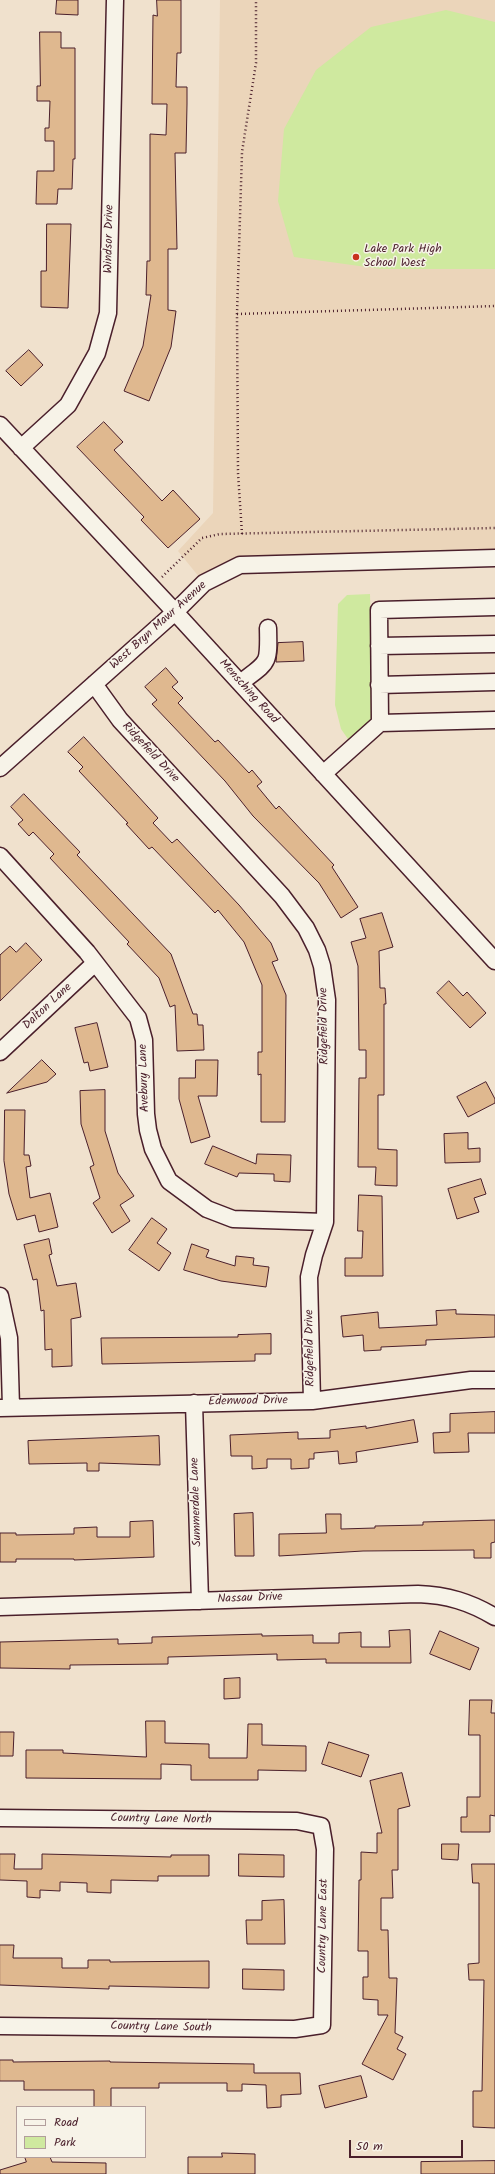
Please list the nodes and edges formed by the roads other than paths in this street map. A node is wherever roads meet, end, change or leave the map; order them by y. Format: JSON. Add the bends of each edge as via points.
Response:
{"nodes":[{"id":1,"x":115,"y":0,"type":"edge"},
{"id":2,"x":0,"y":425,"type":"edge"},
{"id":3,"x":21,"y":448,"type":"junction"},
{"id":4,"x":495,"y":558,"type":"edge"},
{"id":5,"x":495,"y":607,"type":"edge"},
{"id":6,"x":175,"y":612,"type":"junction"},
{"id":7,"x":268,"y":628,"type":"dead end"},
{"id":8,"x":495,"y":644,"type":"edge"},
{"id":9,"x":379,"y":646,"type":"junction"},
{"id":10,"x":495,"y":682,"type":"edge"},
{"id":11,"x":240,"y":683,"type":"junction"},
{"id":12,"x":94,"y":684,"type":"junction"},
{"id":13,"x":379,"y":685,"type":"junction"},
{"id":14,"x":495,"y":720,"type":"edge"},
{"id":15,"x":380,"y":722,"type":"junction"},
{"id":16,"x":0,"y":768,"type":"edge"},
{"id":17,"x":323,"y":774,"type":"junction"},
{"id":18,"x":0,"y":856,"type":"edge"},
{"id":19,"x":495,"y":961,"type":"edge"},
{"id":20,"x":95,"y":963,"type":"junction"},
{"id":21,"x":0,"y":1052,"type":"edge"},
{"id":22,"x":325,"y":1222,"type":"junction"},
{"id":23,"x":0,"y":1296,"type":"edge"},
{"id":24,"x":495,"y":1380,"type":"edge"},
{"id":25,"x":312,"y":1401,"type":"junction"},
{"id":26,"x":194,"y":1403,"type":"junction"},
{"id":27,"x":5,"y":1408,"type":"edge"},
{"id":28,"x":200,"y":1601,"type":"junction"},
{"id":29,"x":0,"y":1607,"type":"edge"},
{"id":30,"x":495,"y":1616,"type":"edge"},
{"id":31,"x":0,"y":1818,"type":"edge"},
{"id":32,"x":320,"y":1826,"type":"joint"},
{"id":33,"x":322,"y":2025,"type":"joint"},
{"id":34,"x":0,"y":2026,"type":"edge"}],
"edges":[{"from":1,"to":3,"type":"street","name":"Windsor Drive","via":[[108,313],[97,353],[68,405]]},
{"from":2,"to":3,"type":"street","name":"Mensching Road"},
{"from":3,"to":6,"type":"street","name":"Mensching Road"},
{"from":4,"to":6,"type":"street","name":"West Bryn Mawr Avenue","via":[[240,565],[204,582]]},
{"from":5,"to":9,"type":"street","via":[[379,610]]},
{"from":6,"to":11,"type":"street","name":"Mensching Road"},
{"from":6,"to":12,"type":"street","name":"West Bryn Mawr Avenue"},
{"from":7,"to":11,"type":"street","via":[[269,650],[266,663]]},
{"from":8,"to":9,"type":"street"},
{"from":9,"to":13,"type":"street"},
{"from":10,"to":13,"type":"street"},
{"from":11,"to":17,"type":"street","name":"Mensching Road"},
{"from":12,"to":16,"type":"street","name":"West Bryn Mawr Avenue"},
{"from":12,"to":22,"type":"street","name":"Ridgefield Drive","via":[[120,720],[282,896],[306,928],[317,950],[327,1000]]},
{"from":13,"to":15,"type":"street"},
{"from":14,"to":15,"type":"street"},
{"from":15,"to":17,"type":"street"},
{"from":17,"to":19,"type":"street","name":"Mensching Road"},
{"from":18,"to":20,"type":"street","name":"Avebury Lane"},
{"from":20,"to":21,"type":"street","name":"Dalton Lane"},
{"from":20,"to":22,"type":"street","name":"Avebury Lane","via":[[138,1018],[144,1040],[148,1130],[153,1149],[169,1181],[207,1209],[233,1219]]},
{"from":22,"to":25,"type":"street","name":"Ridgefield Drive","via":[[309,1277]]},
{"from":23,"to":27,"type":"street","via":[[9,1338]]},
{"from":24,"to":25,"type":"street","name":"Edenwood Drive","via":[[471,1380]]},
{"from":25,"to":26,"type":"street","name":"Edenwood Drive"},
{"from":26,"to":27,"type":"street","name":"Edenwood Drive"},
{"from":26,"to":28,"type":"street","name":"Summerdale Lane"},
{"from":28,"to":29,"type":"street","name":"Nassau Drive"},
{"from":28,"to":30,"type":"street","name":"Nassau Drive","via":[[435,1594],[464,1601]]},
{"from":31,"to":32,"type":"street","name":"Country Lane North","via":[[297,1821]]},
{"from":32,"to":33,"type":"street","name":"Country Lane East","via":[[324,1849]]},
{"from":33,"to":34,"type":"street","name":"Country Lane South","via":[[295,2029]]}]}
